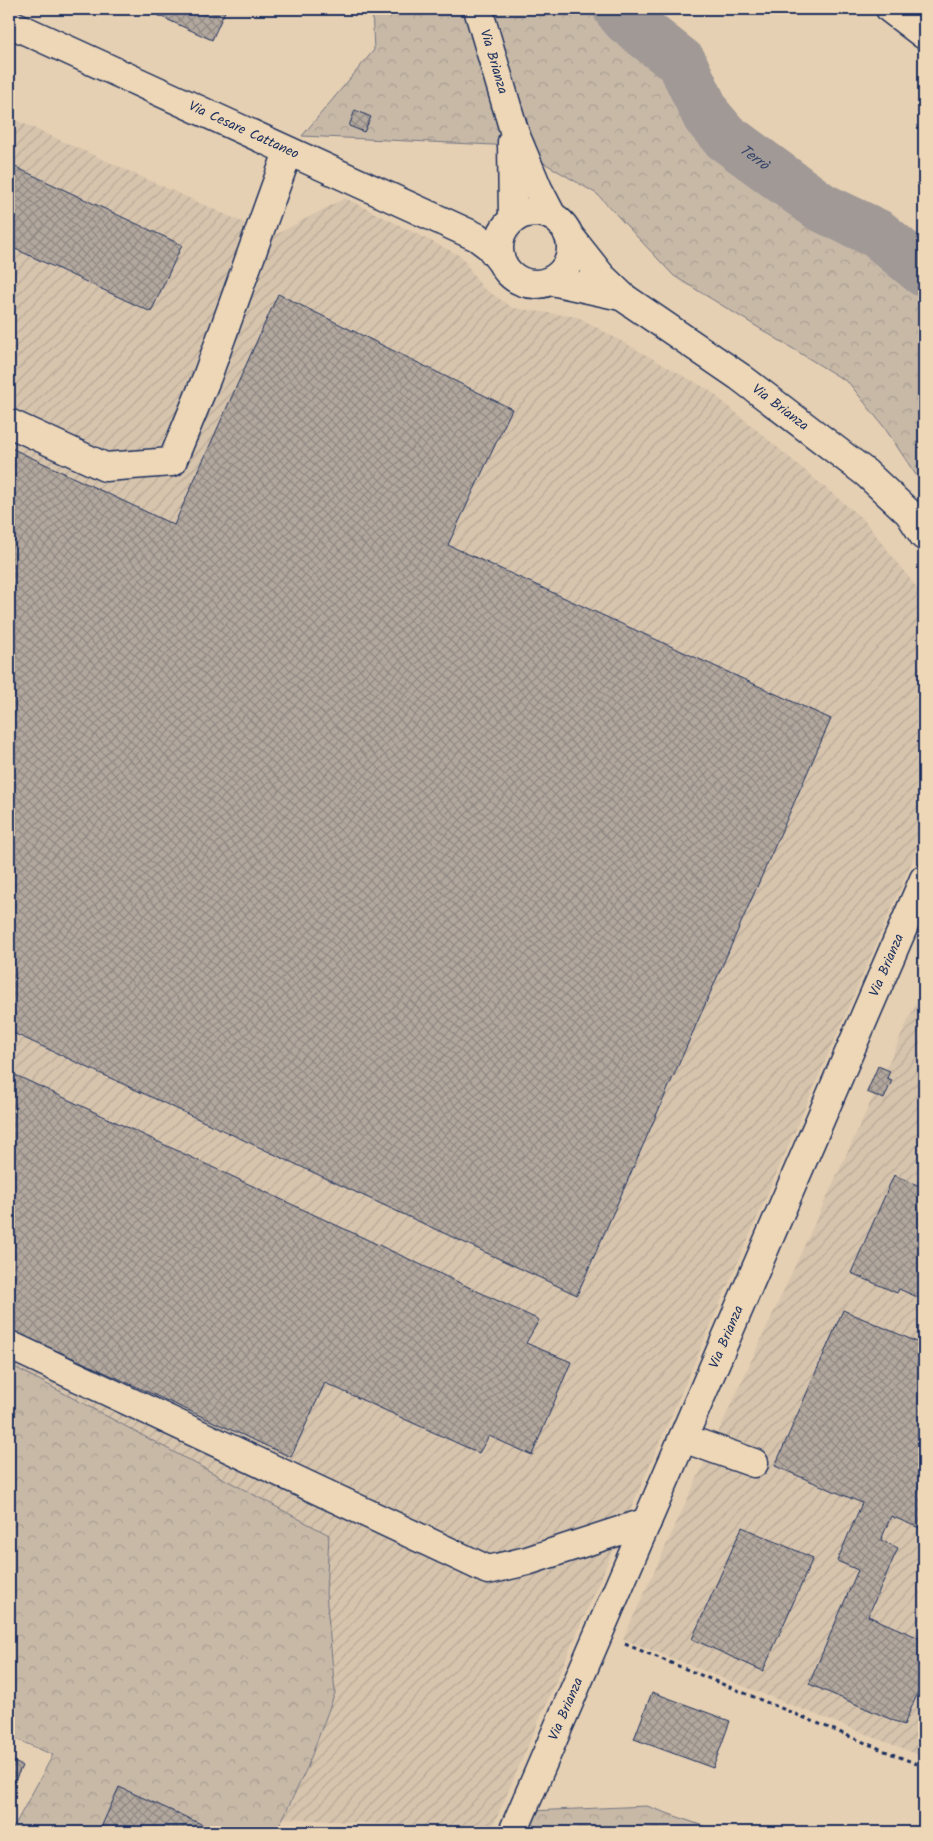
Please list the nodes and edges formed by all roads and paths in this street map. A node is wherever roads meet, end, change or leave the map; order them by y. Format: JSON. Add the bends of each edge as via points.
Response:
{"nodes":[{"id":1,"x":478,"y":9,"type":"edge"},
{"id":2,"x":890,"y":9,"type":"edge"},
{"id":3,"x":9,"y":23,"type":"edge"},
{"id":4,"x":924,"y":35,"type":"edge"},
{"id":5,"x":510,"y":115,"type":"junction"},
{"id":6,"x":288,"y":152,"type":"junction"},
{"id":7,"x":560,"y":225,"type":"junction"},
{"id":8,"x":498,"y":229,"type":"junction"},
{"id":9,"x":552,"y":281,"type":"junction"},
{"id":10,"x":623,"y":297,"type":"junction"},
{"id":11,"x":9,"y":423,"type":"edge"},
{"id":12,"x":924,"y":536,"type":"edge"},
{"id":13,"x":924,"y":879,"type":"edge"},
{"id":14,"x":9,"y":1345,"type":"edge"},
{"id":15,"x":683,"y":1438,"type":"junction"},
{"id":16,"x":754,"y":1463,"type":"dead end"},
{"id":17,"x":647,"y":1522,"type":"junction"},
{"id":18,"x":599,"y":1633,"type":"junction"},
{"id":19,"x":924,"y":1767,"type":"edge"},
{"id":20,"x":513,"y":1832,"type":"edge"}],
"edges":[{"from":1,"to":5,"type":"street","name":"Via Brianza"},
{"from":2,"to":4,"type":"street"},
{"from":3,"to":6,"type":"street","name":"Via Cesare Cattaneo"},
{"from":5,"to":7,"type":"street","name":"Via Brianza","via":[[538,189]]},
{"from":5,"to":8,"type":"street","name":"Via Brianza","via":[[514,180]]},
{"from":6,"to":8,"type":"street","name":"Via Cesare Cattaneo"},
{"from":6,"to":11,"type":"street","via":[[172,462],[105,467]]},
{"from":7,"to":8,"type":"street","via":[[538,211],[525,212]]},
{"from":7,"to":9,"type":"street","via":[[571,244],[569,260]]},
{"from":7,"to":10,"type":"street","name":"Via Brianza","via":[[602,278]]},
{"from":8,"to":9,"type":"street","via":[[500,260],[510,276],[538,284]]},
{"from":9,"to":10,"type":"street","name":"Via Brianza"},
{"from":10,"to":12,"type":"street","name":"Via Brianza","via":[[740,377],[866,473],[909,513]]},
{"from":13,"to":15,"type":"street","name":"Via Brianza"},
{"from":14,"to":17,"type":"street","via":[[488,1570]]},
{"from":15,"to":16,"type":"street"},
{"from":15,"to":17,"type":"street","name":"Via Brianza"},
{"from":17,"to":18,"type":"street","name":"Via Brianza"},
{"from":18,"to":19,"type":"path"},
{"from":18,"to":20,"type":"street","name":"Via Brianza"}]}
